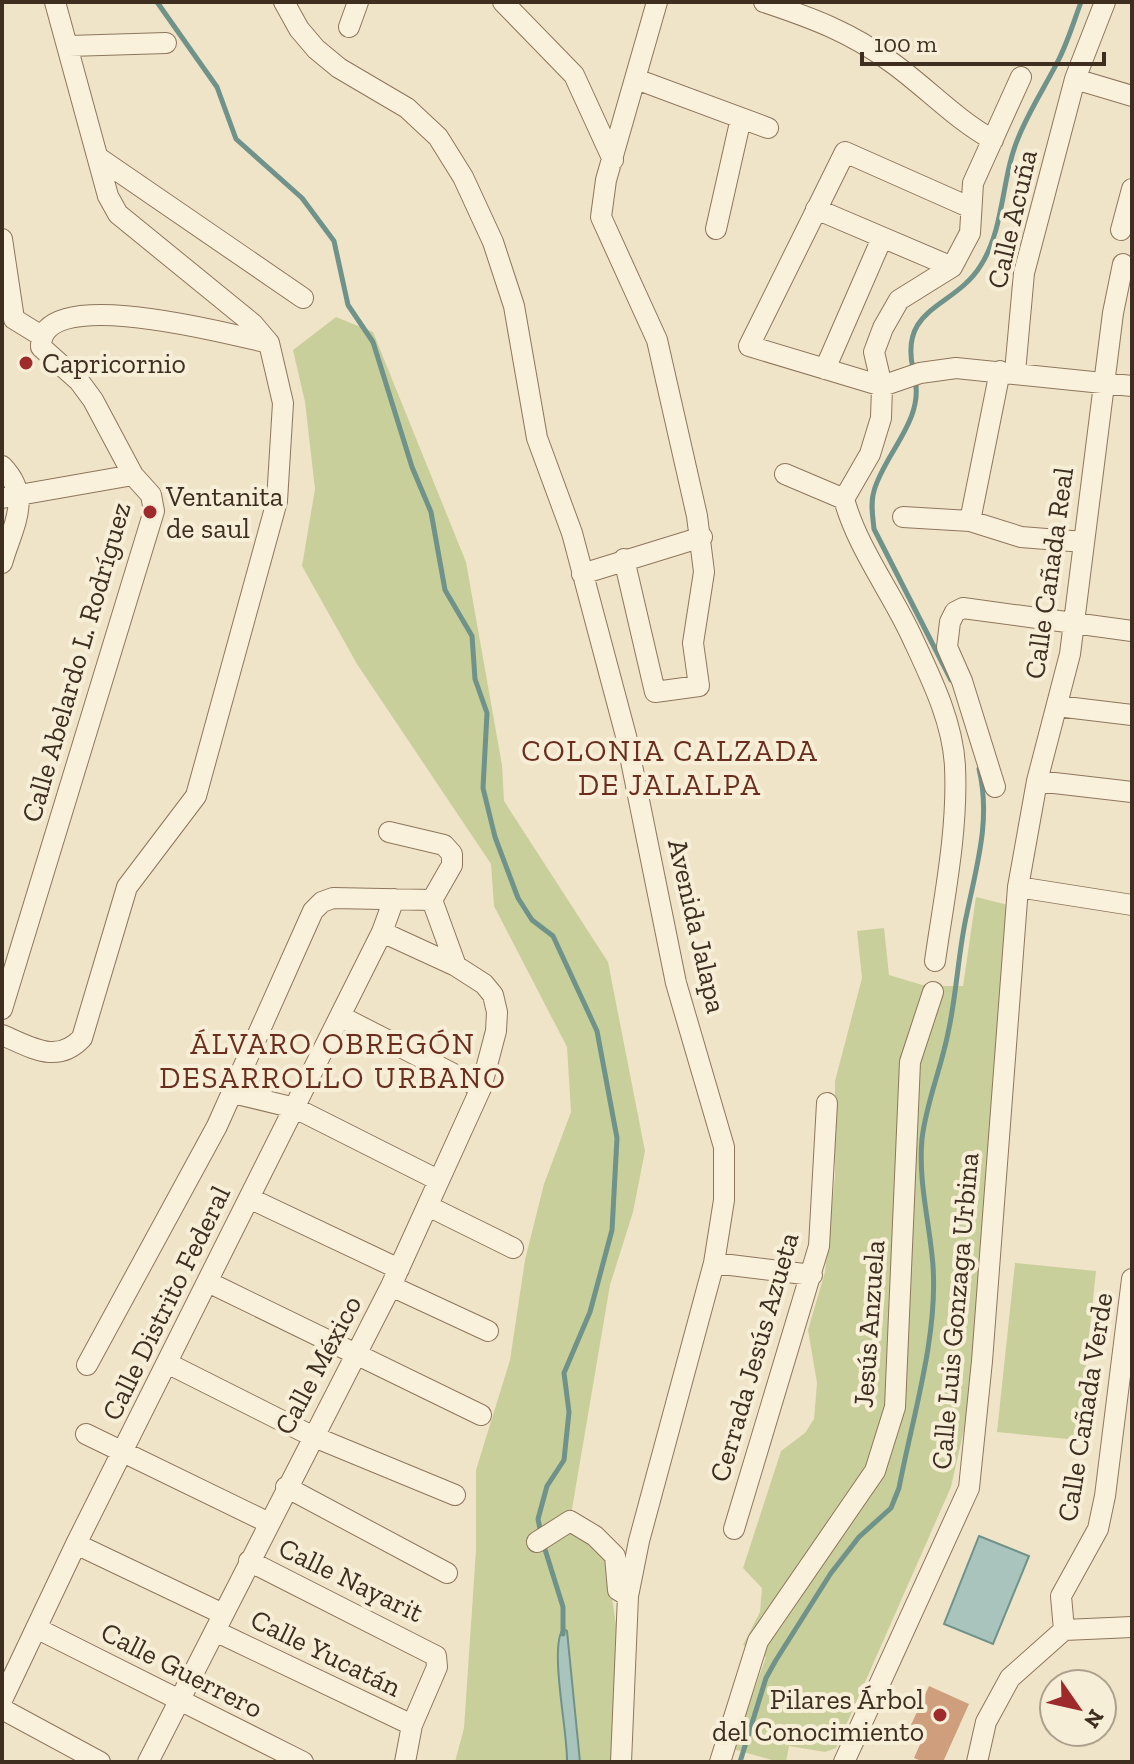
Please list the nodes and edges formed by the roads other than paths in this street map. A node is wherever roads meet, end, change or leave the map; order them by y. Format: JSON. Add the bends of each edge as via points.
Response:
{"nodes":[{"id":1,"x":55,"y":2,"type":"edge"},
{"id":2,"x":284,"y":2,"type":"edge"},
{"id":3,"x":358,"y":2,"type":"edge"},
{"id":4,"x":503,"y":2,"type":"edge"},
{"id":5,"x":657,"y":2,"type":"edge"},
{"id":6,"x":764,"y":2,"type":"edge"},
{"id":7,"x":1105,"y":2,"type":"edge"},
{"id":8,"x":349,"y":27,"type":"dead end"},
{"id":9,"x":166,"y":43,"type":"dead end"},
{"id":10,"x":69,"y":46,"type":"junction"},
{"id":11,"x":1021,"y":77,"type":"dead end"},
{"id":12,"x":636,"y":79,"type":"junction"},
{"id":13,"x":1075,"y":79,"type":"junction"},
{"id":14,"x":1132,"y":96,"type":"edge"},
{"id":15,"x":741,"y":118,"type":"junction"},
{"id":16,"x":768,"y":128,"type":"dead end"},
{"id":17,"x":993,"y":140,"type":"junction"},
{"id":18,"x":99,"y":158,"type":"junction"},
{"id":19,"x":613,"y":160,"type":"junction"},
{"id":20,"x":1132,"y":189,"type":"edge"},
{"id":21,"x":969,"y":207,"type":"junction"},
{"id":22,"x":816,"y":209,"type":"junction"},
{"id":23,"x":716,"y":229,"type":"dead end"},
{"id":24,"x":1121,"y":230,"type":"dead end"},
{"id":25,"x":882,"y":238,"type":"junction"},
{"id":26,"x":2,"y":239,"type":"edge"},
{"id":27,"x":1123,"y":264,"type":"dead end"},
{"id":28,"x":952,"y":267,"type":"junction"},
{"id":29,"x":303,"y":298,"type":"dead end"},
{"id":30,"x":40,"y":335,"type":"junction"},
{"id":31,"x":269,"y":343,"type":"junction"},
{"id":32,"x":825,"y":369,"type":"junction"},
{"id":33,"x":1007,"y":371,"type":"junction"},
{"id":34,"x":1104,"y":382,"type":"junction"},
{"id":35,"x":883,"y":386,"type":"junction"},
{"id":36,"x":1132,"y":386,"type":"edge"},
{"id":37,"x":2,"y":466,"type":"edge"},
{"id":38,"x":785,"y":474,"type":"dead end"},
{"id":39,"x":133,"y":475,"type":"junction"},
{"id":40,"x":12,"y":498,"type":"edge"},
{"id":41,"x":844,"y":499,"type":"junction"},
{"id":42,"x":903,"y":517,"type":"dead end"},
{"id":43,"x":970,"y":521,"type":"junction"},
{"id":44,"x":702,"y":537,"type":"junction"},
{"id":45,"x":1084,"y":542,"type":"junction"},
{"id":46,"x":624,"y":559,"type":"junction"},
{"id":47,"x":2,"y":563,"type":"edge"},
{"id":48,"x":582,"y":574,"type":"junction"},
{"id":49,"x":1073,"y":625,"type":"junction"},
{"id":50,"x":1132,"y":631,"type":"edge"},
{"id":51,"x":1057,"y":706,"type":"junction"},
{"id":52,"x":1132,"y":715,"type":"edge"},
{"id":53,"x":1037,"y":781,"type":"junction"},
{"id":54,"x":995,"y":787,"type":"dead end"},
{"id":55,"x":1132,"y":792,"type":"edge"},
{"id":56,"x":389,"y":832,"type":"dead end"},
{"id":57,"x":1018,"y":887,"type":"junction"},
{"id":58,"x":394,"y":899,"type":"junction"},
{"id":59,"x":432,"y":900,"type":"junction"},
{"id":60,"x":1132,"y":905,"type":"edge"},
{"id":61,"x":382,"y":932,"type":"junction"},
{"id":62,"x":935,"y":961,"type":"dead end"},
{"id":63,"x":456,"y":966,"type":"junction"},
{"id":64,"x":933,"y":992,"type":"dead end"},
{"id":65,"x":2,"y":1009,"type":"edge"},
{"id":66,"x":340,"y":1016,"type":"junction"},
{"id":67,"x":2,"y":1035,"type":"edge"},
{"id":68,"x":481,"y":1088,"type":"junction"},
{"id":69,"x":233,"y":1093,"type":"junction"},
{"id":70,"x":827,"y":1103,"type":"dead end"},
{"id":71,"x":295,"y":1108,"type":"junction"},
{"id":72,"x":438,"y":1180,"type":"junction"},
{"id":73,"x":249,"y":1198,"type":"junction"},
{"id":74,"x":428,"y":1206,"type":"junction"},
{"id":75,"x":513,"y":1248,"type":"dead end"},
{"id":76,"x":714,"y":1263,"type":"junction"},
{"id":77,"x":812,"y":1275,"type":"junction"},
{"id":78,"x":395,"y":1278,"type":"junction"},
{"id":79,"x":1132,"y":1279,"type":"edge"},
{"id":80,"x":208,"y":1282,"type":"junction"},
{"id":81,"x":488,"y":1331,"type":"dead end"},
{"id":82,"x":355,"y":1355,"type":"junction"},
{"id":83,"x":167,"y":1363,"type":"junction"},
{"id":84,"x":87,"y":1365,"type":"dead end"},
{"id":85,"x":481,"y":1415,"type":"dead end"},
{"id":86,"x":86,"y":1434,"type":"dead end"},
{"id":87,"x":312,"y":1436,"type":"junction"},
{"id":88,"x":124,"y":1451,"type":"junction"},
{"id":89,"x":286,"y":1487,"type":"junction"},
{"id":90,"x":455,"y":1495,"type":"dead end"},
{"id":91,"x":269,"y":1523,"type":"junction"},
{"id":92,"x":734,"y":1529,"type":"dead end"},
{"id":93,"x":537,"y":1542,"type":"dead end"},
{"id":94,"x":76,"y":1544,"type":"junction"},
{"id":95,"x":249,"y":1561,"type":"junction"},
{"id":96,"x":447,"y":1573,"type":"dead end"},
{"id":97,"x":628,"y":1596,"type":"junction"},
{"id":98,"x":219,"y":1622,"type":"junction"},
{"id":99,"x":1132,"y":1627,"type":"edge"},
{"id":100,"x":36,"y":1628,"type":"junction"},
{"id":101,"x":1064,"y":1630,"type":"junction"},
{"id":102,"x":179,"y":1699,"type":"junction"},
{"id":103,"x":2,"y":1700,"type":"edge"},
{"id":104,"x":2,"y":1709,"type":"edge"},
{"id":105,"x":412,"y":1725,"type":"junction"},
{"id":106,"x":100,"y":1762,"type":"edge"},
{"id":107,"x":148,"y":1762,"type":"edge"},
{"id":108,"x":303,"y":1762,"type":"edge"},
{"id":109,"x":405,"y":1762,"type":"edge"},
{"id":110,"x":621,"y":1762,"type":"edge"},
{"id":111,"x":720,"y":1762,"type":"edge"},
{"id":112,"x":844,"y":1762,"type":"edge"},
{"id":113,"x":977,"y":1762,"type":"edge"}],
"edges":[{"from":1,"to":10,"type":"street"},
{"from":2,"to":48,"type":"street","name":"Avenida Jalapa","via":[[316,49],[424,120],[463,177],[493,242],[514,306],[537,438]]},
{"from":3,"to":8,"type":"street"},
{"from":4,"to":19,"type":"street","via":[[574,75]]},
{"from":5,"to":12,"type":"street"},
{"from":6,"to":17,"type":"street","via":[[836,26]]},
{"from":7,"to":13,"type":"street","name":"Calle Acuña"},
{"from":9,"to":10,"type":"street"},
{"from":10,"to":18,"type":"street"},
{"from":11,"to":17,"type":"street"},
{"from":12,"to":15,"type":"street"},
{"from":12,"to":19,"type":"street"},
{"from":13,"to":14,"type":"street"},
{"from":13,"to":33,"type":"street","name":"Calle Acuña","via":[[1024,273]]},
{"from":15,"to":16,"type":"street"},
{"from":15,"to":23,"type":"street"},
{"from":17,"to":21,"type":"street","via":[[973,183]]},
{"from":18,"to":29,"type":"street"},
{"from":18,"to":31,"type":"street","via":[[118,214],[235,308]]},
{"from":19,"to":44,"type":"street","via":[[601,217],[657,340]]},
{"from":20,"to":24,"type":"street"},
{"from":21,"to":22,"type":"street","via":[[845,152]]},
{"from":21,"to":28,"type":"street","via":[[970,233]]},
{"from":22,"to":25,"type":"street"},
{"from":22,"to":32,"type":"street","via":[[749,346]]},
{"from":25,"to":28,"type":"street"},
{"from":25,"to":32,"type":"street"},
{"from":26,"to":30,"type":"street","name":"Calle Abelardo L. Rodríguez","via":[[14,319]]},
{"from":27,"to":34,"type":"street","name":"Calle Cañada Real"},
{"from":28,"to":35,"type":"street","via":[[899,300],[874,352]]},
{"from":30,"to":31,"type":"street","via":[[46,327],[74,318],[138,315]]},
{"from":30,"to":39,"type":"street","name":"Calle Abelardo L. Rodríguez","via":[[41,347],[93,400]]},
{"from":31,"to":67,"type":"street","via":[[283,403],[277,501],[196,796],[127,887],[88,1026],[73,1048],[44,1053]]},
{"from":32,"to":35,"type":"street"},
{"from":33,"to":34,"type":"street"},
{"from":33,"to":35,"type":"street","via":[[950,368]]},
{"from":33,"to":43,"type":"street","name":"Calle Acuña"},
{"from":34,"to":36,"type":"street"},
{"from":34,"to":45,"type":"street","name":"Calle Cañada Real"},
{"from":35,"to":41,"type":"street","via":[[881,418],[870,454]]},
{"from":37,"to":40,"type":"street","via":[[15,480]]},
{"from":38,"to":41,"type":"street"},
{"from":39,"to":40,"type":"street"},
{"from":39,"to":65,"type":"street","name":"Calle Abelardo L. Rodríguez","via":[[151,495],[154,511]]},
{"from":40,"to":47,"type":"street"},
{"from":41,"to":62,"type":"street","via":[[940,697],[955,766]]},
{"from":42,"to":43,"type":"street"},
{"from":43,"to":45,"type":"street","via":[[1021,537]]},
{"from":44,"to":46,"type":"street"},
{"from":44,"to":46,"type":"street","via":[[704,572],[693,643],[699,686],[655,692]]},
{"from":45,"to":49,"type":"street","name":"Calle Cañada Real"},
{"from":46,"to":48,"type":"street"},
{"from":48,"to":76,"type":"street","name":"Avenida Jalapa","via":[[626,736],[676,983],[721,1132],[724,1200]]},
{"from":49,"to":50,"type":"street"},
{"from":49,"to":51,"type":"street","name":"Calle Cañada Real"},
{"from":49,"to":54,"type":"street","via":[[963,608],[950,622],[947,647]]},
{"from":51,"to":52,"type":"street"},
{"from":51,"to":53,"type":"street","name":"Calle Cañada Real"},
{"from":53,"to":55,"type":"street"},
{"from":53,"to":57,"type":"street","name":"Calle Cañada Real"},
{"from":56,"to":59,"type":"street","via":[[444,845],[452,854],[452,865]]},
{"from":57,"to":60,"type":"street"},
{"from":57,"to":112,"type":"street","name":"Calle Luis Gonzaga Urbina","via":[[969,1488]]},
{"from":58,"to":59,"type":"street"},
{"from":58,"to":61,"type":"street","name":"Calle Distrito Federal"},
{"from":58,"to":69,"type":"street","via":[[333,898],[313,911]]},
{"from":59,"to":63,"type":"street"},
{"from":61,"to":63,"type":"street"},
{"from":61,"to":66,"type":"street","name":"Calle Distrito Federal"},
{"from":63,"to":68,"type":"street","name":"Calle México","via":[[484,984],[497,1012]]},
{"from":64,"to":111,"type":"street","name":"Jesús Anzuela","via":[[910,1062],[895,1407],[875,1471],[758,1641]]},
{"from":66,"to":68,"type":"street"},
{"from":66,"to":71,"type":"street","name":"Calle Distrito Federal"},
{"from":68,"to":72,"type":"street","name":"Calle México"},
{"from":69,"to":71,"type":"street"},
{"from":69,"to":84,"type":"street"},
{"from":70,"to":77,"type":"street","name":"Cerrada Jesús Azueta","via":[[819,1246]]},
{"from":71,"to":72,"type":"street"},
{"from":71,"to":73,"type":"street","name":"Calle Distrito Federal"},
{"from":72,"to":74,"type":"street","name":"Calle México"},
{"from":73,"to":78,"type":"street"},
{"from":73,"to":80,"type":"street","name":"Calle Distrito Federal"},
{"from":74,"to":75,"type":"street"},
{"from":74,"to":78,"type":"street","name":"Calle México"},
{"from":76,"to":77,"type":"street"},
{"from":76,"to":97,"type":"street","name":"Avenida Jalapa"},
{"from":77,"to":92,"type":"street","name":"Cerrada Jesús Azueta"},
{"from":78,"to":81,"type":"street"},
{"from":78,"to":82,"type":"street","name":"Calle México"},
{"from":79,"to":101,"type":"street","name":"Calle Cañada Verde","via":[[1105,1496],[1098,1529],[1061,1596]]},
{"from":80,"to":82,"type":"street"},
{"from":80,"to":83,"type":"street","name":"Calle Distrito Federal"},
{"from":82,"to":85,"type":"street"},
{"from":82,"to":87,"type":"street","name":"Calle México"},
{"from":83,"to":87,"type":"street"},
{"from":83,"to":88,"type":"street","name":"Calle Distrito Federal"},
{"from":86,"to":88,"type":"street"},
{"from":87,"to":89,"type":"street","name":"Calle México"},
{"from":87,"to":90,"type":"street"},
{"from":88,"to":91,"type":"street"},
{"from":88,"to":94,"type":"street","name":"Calle Distrito Federal"},
{"from":89,"to":91,"type":"street","name":"Calle México"},
{"from":89,"to":96,"type":"street"},
{"from":91,"to":95,"type":"street","name":"Calle México"},
{"from":93,"to":97,"type":"street","via":[[570,1521],[615,1556],[618,1590]]},
{"from":94,"to":98,"type":"street","name":"Calle Yucatán"},
{"from":94,"to":100,"type":"street","name":"Calle Distrito Federal"},
{"from":95,"to":98,"type":"street","name":"Calle México"},
{"from":95,"to":105,"type":"street","name":"Calle Nayarit","via":[[436,1656],[437,1667]]},
{"from":97,"to":110,"type":"street","name":"Avenida Jalapa"},
{"from":98,"to":102,"type":"street","name":"Calle México"},
{"from":98,"to":105,"type":"street","name":"Calle Yucatán"},
{"from":99,"to":101,"type":"street"},
{"from":100,"to":102,"type":"street","name":"Calle Guerrero"},
{"from":100,"to":103,"type":"street","name":"Calle Distrito Federal"},
{"from":101,"to":113,"type":"street","via":[[1010,1678],[986,1722]]},
{"from":102,"to":107,"type":"street","name":"Calle México"},
{"from":102,"to":108,"type":"street","name":"Calle Guerrero"},
{"from":104,"to":106,"type":"street"},
{"from":105,"to":109,"type":"street"}]}
